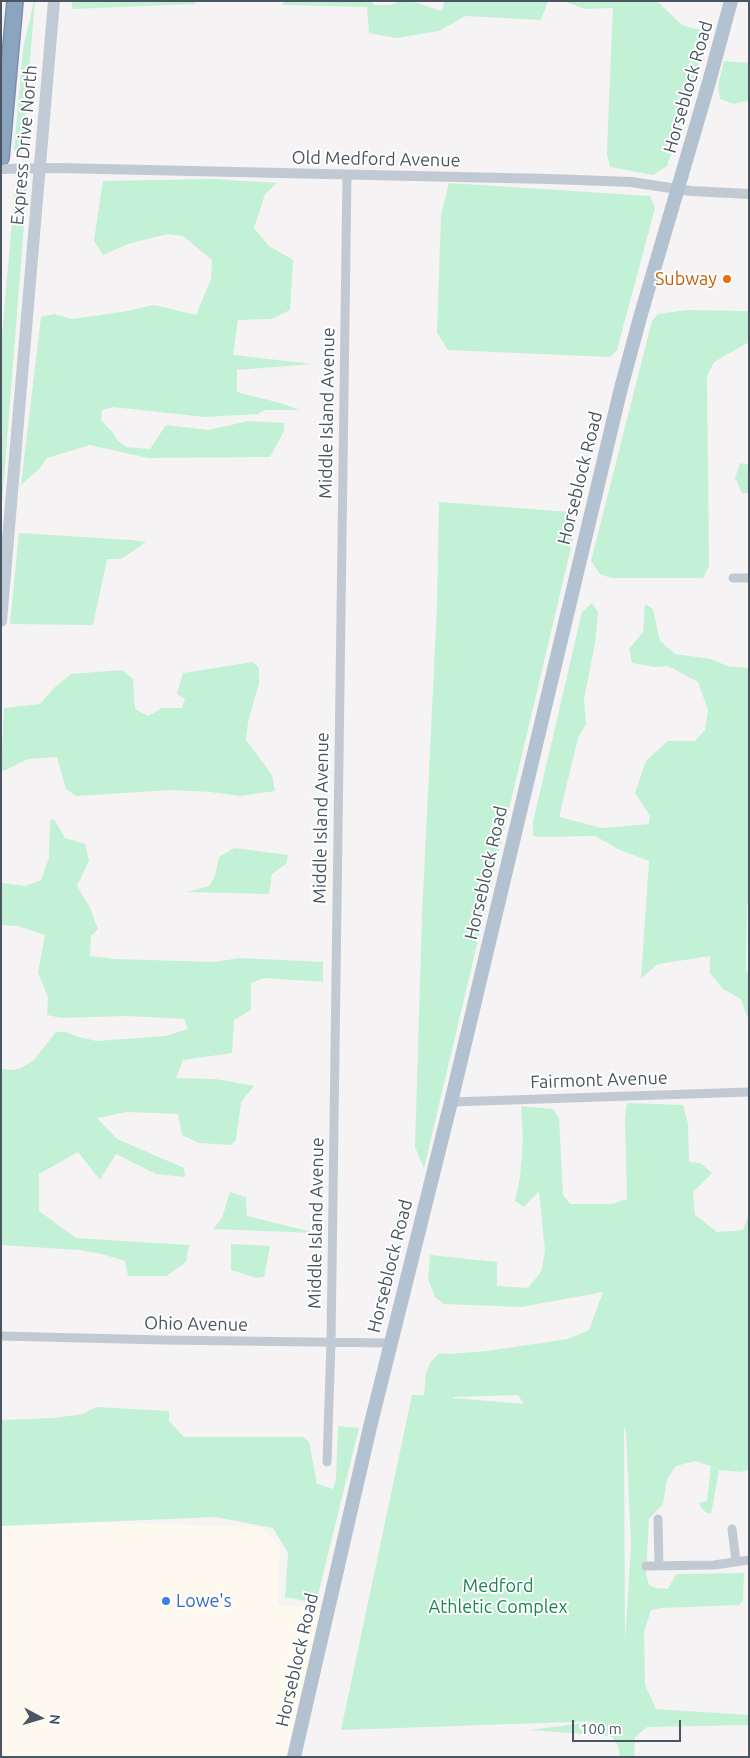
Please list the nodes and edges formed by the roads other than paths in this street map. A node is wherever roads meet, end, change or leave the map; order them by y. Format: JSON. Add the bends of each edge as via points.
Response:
{"nodes":[{"id":1,"x":54,"y":1,"type":"edge"},
{"id":2,"x":731,"y":1,"type":"edge"},
{"id":3,"x":15,"y":5,"type":"edge"},
{"id":4,"x":2,"y":153,"type":"edge"},
{"id":5,"x":1,"y":169,"type":"edge"},
{"id":6,"x":40,"y":169,"type":"junction"},
{"id":7,"x":347,"y":175,"type":"junction"},
{"id":8,"x":678,"y":189,"type":"junction"},
{"id":9,"x":749,"y":194,"type":"edge"},
{"id":10,"x":733,"y":578,"type":"dead end"},
{"id":11,"x":749,"y":578,"type":"edge"},
{"id":12,"x":1,"y":621,"type":"edge"},
{"id":13,"x":749,"y":1092,"type":"edge"},
{"id":14,"x":451,"y":1102,"type":"junction"},
{"id":15,"x":1,"y":1336,"type":"edge"},
{"id":16,"x":331,"y":1342,"type":"junction"},
{"id":17,"x":390,"y":1343,"type":"junction"},
{"id":18,"x":327,"y":1462,"type":"dead end"},
{"id":19,"x":658,"y":1518,"type":"dead end"},
{"id":20,"x":732,"y":1529,"type":"dead end"},
{"id":21,"x":736,"y":1560,"type":"junction"},
{"id":22,"x":749,"y":1560,"type":"edge"},
{"id":23,"x":646,"y":1566,"type":"dead end"},
{"id":24,"x":659,"y":1566,"type":"junction"},
{"id":25,"x":294,"y":1757,"type":"edge"}],
"edges":[{"from":1,"to":6,"type":"main road","name":"Express Drive North"},
{"from":2,"to":8,"type":"main road","name":"Horseblock Road"},
{"from":3,"to":4,"type":"highway"},
{"from":5,"to":6,"type":"street","name":"Old Medford Avenue"},
{"from":6,"to":7,"type":"street","name":"Old Medford Avenue"},
{"from":6,"to":12,"type":"main road","name":"Express Drive North"},
{"from":7,"to":8,"type":"street","name":"Old Medford Avenue","via":[[631,182]]},
{"from":7,"to":16,"type":"street","name":"Middle Island Avenue"},
{"from":8,"to":9,"type":"street","name":"Old Medford Avenue"},
{"from":8,"to":14,"type":"main road","name":"Horseblock Road","via":[[619,397]]},
{"from":10,"to":11,"type":"street"},
{"from":13,"to":14,"type":"street","name":"Fairmont Avenue"},
{"from":14,"to":17,"type":"main road","name":"Horseblock Road"},
{"from":15,"to":16,"type":"street","name":"Ohio Avenue"},
{"from":16,"to":17,"type":"street","name":"Ohio Avenue"},
{"from":16,"to":18,"type":"street","name":"Middle Island Avenue"},
{"from":17,"to":25,"type":"main road","name":"Horseblock Road"},
{"from":19,"to":24,"type":"street"},
{"from":20,"to":21,"type":"street"},
{"from":21,"to":22,"type":"street"},
{"from":21,"to":24,"type":"street","via":[[714,1565]]},
{"from":23,"to":24,"type":"street"}]}
